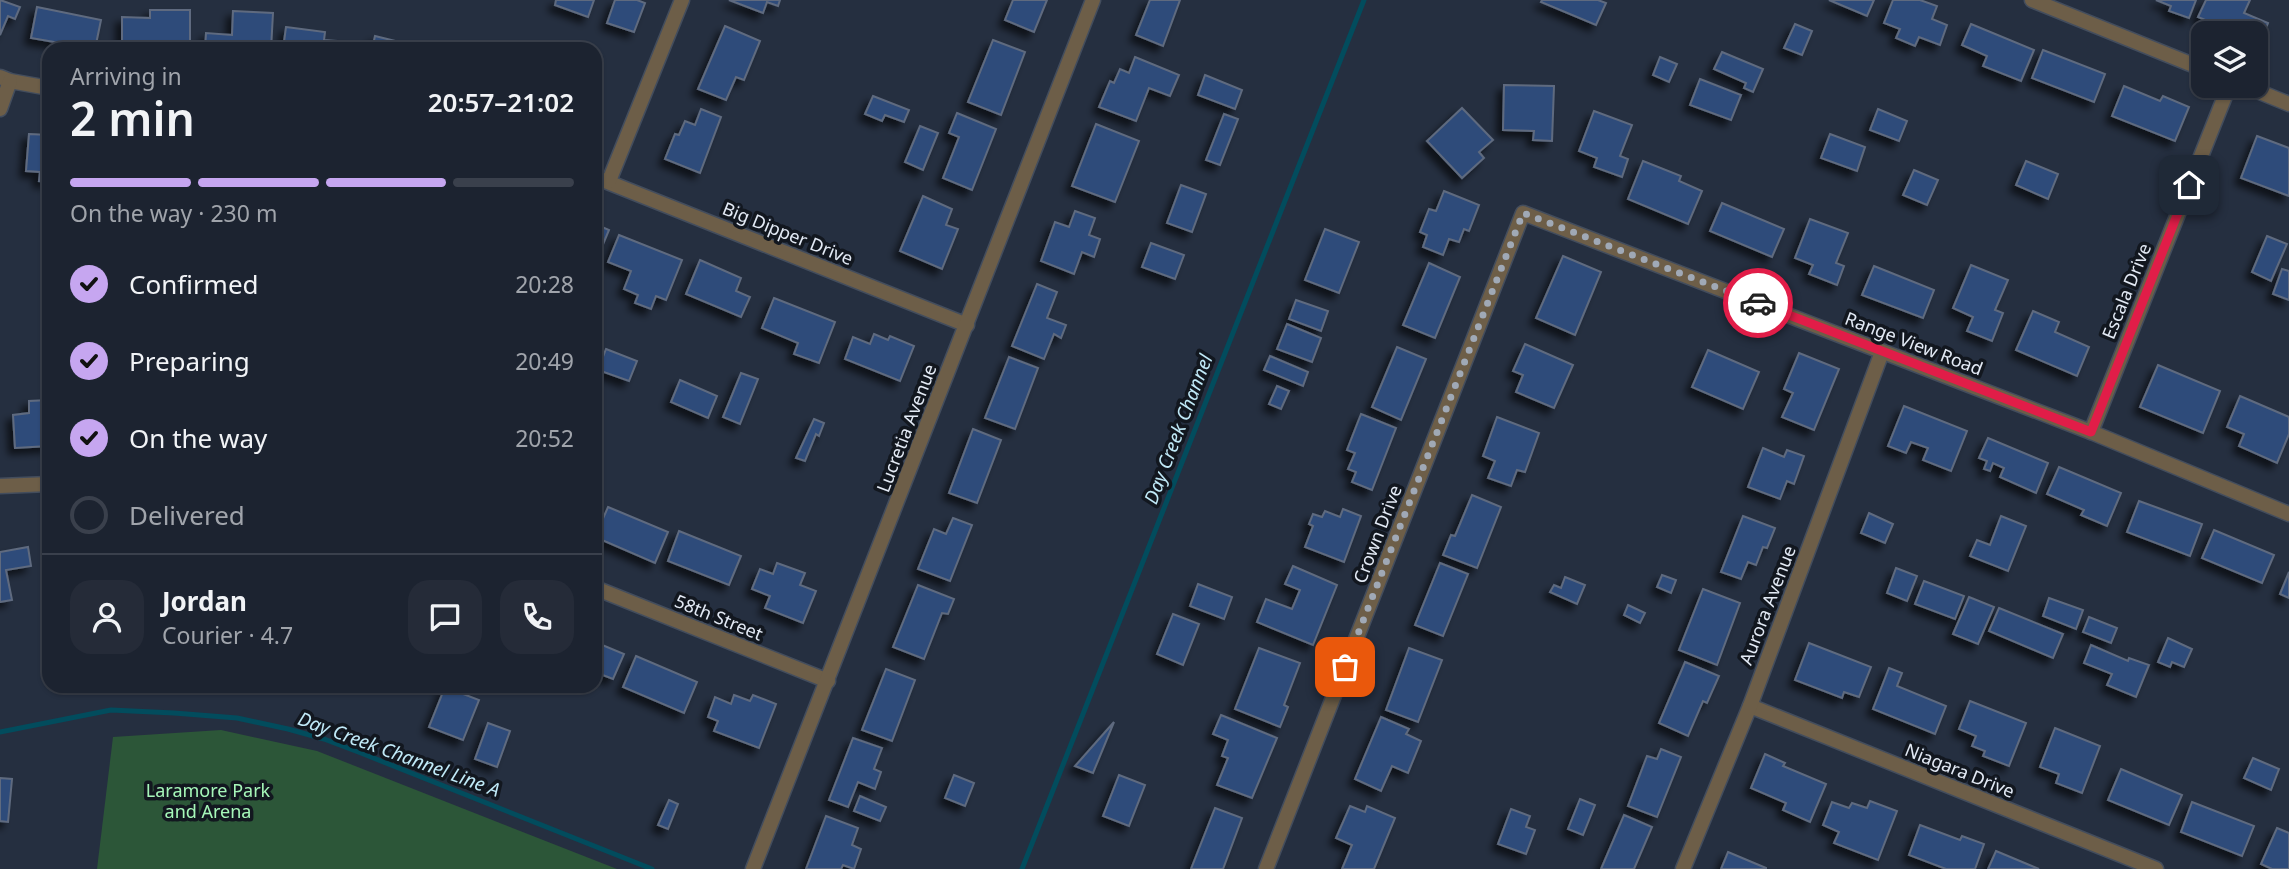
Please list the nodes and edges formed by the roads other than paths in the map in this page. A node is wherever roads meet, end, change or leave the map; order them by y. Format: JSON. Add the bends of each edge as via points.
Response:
{"nodes":[{"id":1,"x":682,"y":0,"type":"edge"},
{"id":2,"x":1093,"y":0,"type":"edge"},
{"id":3,"x":2032,"y":0,"type":"edge"},
{"id":4,"x":2191,"y":64,"type":"edge"},
{"id":5,"x":5,"y":79,"type":"edge"},
{"id":6,"x":42,"y":87,"type":"edge"},
{"id":7,"x":2268,"y":95,"type":"edge"},
{"id":8,"x":2224,"y":98,"type":"edge"},
{"id":9,"x":2289,"y":104,"type":"edge"},
{"id":10,"x":0,"y":109,"type":"edge"},
{"id":11,"x":602,"y":179,"type":"edge"},
{"id":12,"x":1523,"y":213,"type":"joint"},
{"id":13,"x":967,"y":325,"type":"junction"},
{"id":14,"x":1882,"y":352,"type":"junction"},
{"id":15,"x":2091,"y":432,"type":"junction"},
{"id":16,"x":42,"y":484,"type":"edge"},
{"id":17,"x":0,"y":486,"type":"edge"},
{"id":18,"x":2289,"y":514,"type":"edge"},
{"id":19,"x":602,"y":591,"type":"edge"},
{"id":20,"x":828,"y":681,"type":"junction"},
{"id":21,"x":1750,"y":706,"type":"junction"},
{"id":22,"x":753,"y":869,"type":"edge"},
{"id":23,"x":1266,"y":869,"type":"edge"},
{"id":24,"x":1682,"y":869,"type":"edge"},
{"id":25,"x":2156,"y":869,"type":"edge"}],
"edges":[{"from":1,"to":11,"type":"street"},
{"from":2,"to":13,"type":"street","name":"Lucretia Avenue"},
{"from":3,"to":4,"type":"street"},
{"from":5,"to":6,"type":"street"},
{"from":5,"to":10,"type":"street"},
{"from":7,"to":9,"type":"street"},
{"from":8,"to":15,"type":"street","name":"Escala Drive"},
{"from":11,"to":13,"type":"street","name":"Big Dipper Drive"},
{"from":12,"to":14,"type":"street","name":"Range View Road"},
{"from":12,"to":23,"type":"street","name":"Crown Drive"},
{"from":13,"to":20,"type":"street","name":"Lucretia Avenue"},
{"from":14,"to":15,"type":"street","name":"Range View Road"},
{"from":14,"to":21,"type":"street","name":"Aurora Avenue"},
{"from":15,"to":18,"type":"street","name":"Range View Road"},
{"from":16,"to":17,"type":"street"},
{"from":19,"to":20,"type":"street","name":"58th Street"},
{"from":20,"to":22,"type":"street","name":"Lucretia Avenue"},
{"from":21,"to":24,"type":"street","name":"Aurora Avenue"},
{"from":21,"to":25,"type":"street","name":"Niagara Drive"}]}
